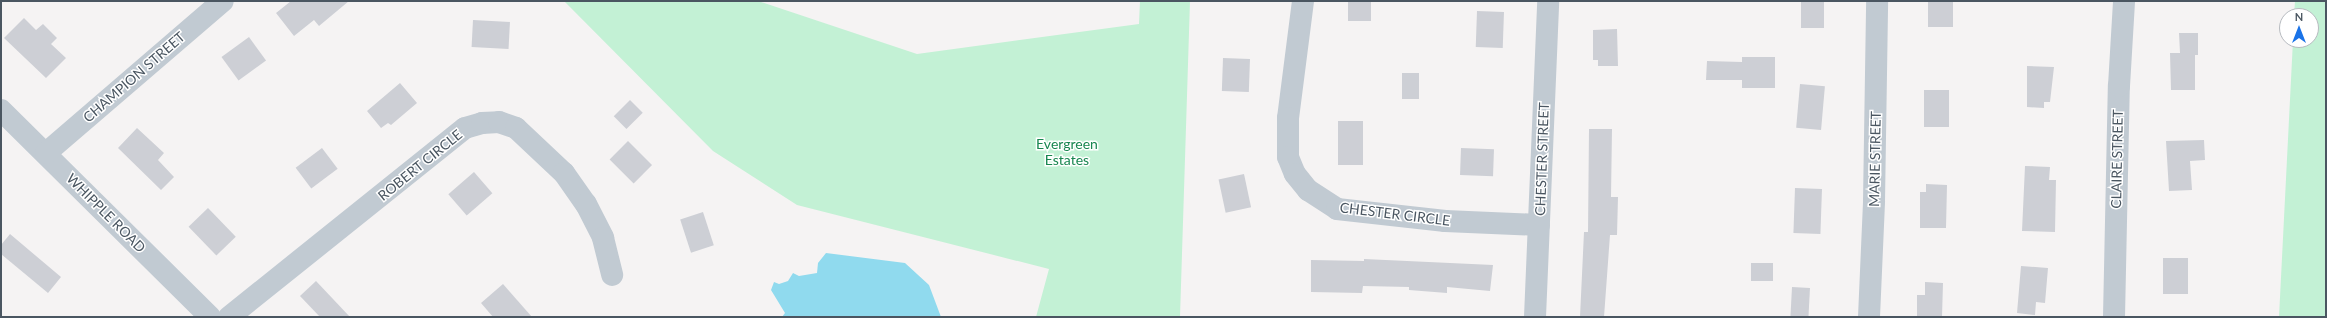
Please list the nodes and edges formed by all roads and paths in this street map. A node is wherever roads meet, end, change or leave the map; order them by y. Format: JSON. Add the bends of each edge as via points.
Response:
{"nodes":[{"id":1,"x":223,"y":1,"type":"edge"},
{"id":2,"x":1303,"y":1,"type":"edge"},
{"id":3,"x":1548,"y":1,"type":"edge"},
{"id":4,"x":1877,"y":1,"type":"edge"},
{"id":5,"x":2124,"y":1,"type":"edge"},
{"id":6,"x":1,"y":110,"type":"edge"},
{"id":7,"x":46,"y":153,"type":"junction"},
{"id":8,"x":1539,"y":225,"type":"junction"},
{"id":9,"x":612,"y":276,"type":"dead end"},
{"id":10,"x":210,"y":317,"type":"edge"},
{"id":11,"x":229,"y":317,"type":"edge"},
{"id":12,"x":1534,"y":317,"type":"edge"},
{"id":13,"x":1869,"y":317,"type":"edge"},
{"id":14,"x":2114,"y":317,"type":"edge"}],
"edges":[{"from":1,"to":7,"type":"street","name":"CHAMPION STREET"},
{"from":2,"to":8,"type":"street","name":"CHESTER CIRCLE","via":[[1288,118],[1288,157],[1295,174],[1308,190],[1337,209],[1445,221]]},
{"from":3,"to":8,"type":"street","name":"CHESTER STREET"},
{"from":4,"to":13,"type":"street","name":"MARIE STREET","via":[[1874,201]]},
{"from":5,"to":14,"type":"street","name":"CLAIRE STREET","via":[[2119,86]]},
{"from":6,"to":7,"type":"street","name":"WHIPPLE ROAD"},
{"from":7,"to":10,"type":"street","name":"WHIPPLE ROAD"},
{"from":8,"to":12,"type":"street","name":"CHESTER STREET"},
{"from":9,"to":11,"type":"street","name":"ROBERT CIRCLE","via":[[603,238],[586,204],[564,173],[516,128],[499,122],[482,122],[465,128]]}]}
